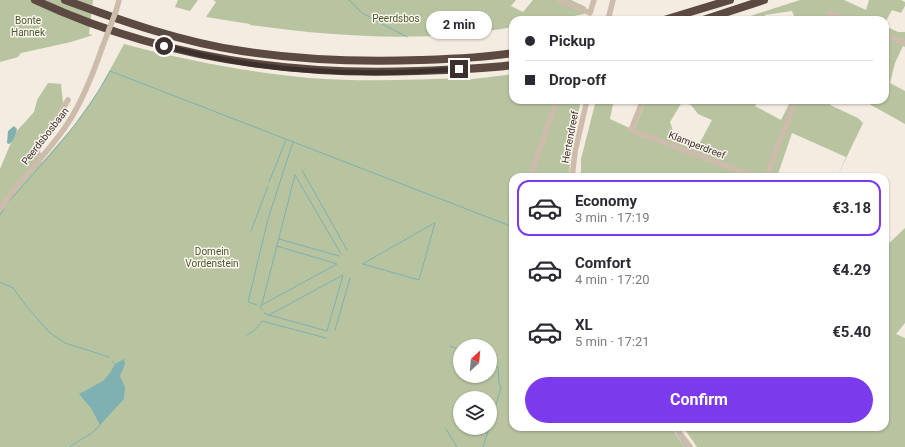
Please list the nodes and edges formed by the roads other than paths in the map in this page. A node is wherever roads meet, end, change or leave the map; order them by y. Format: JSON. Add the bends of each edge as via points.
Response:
{"nodes":[{"id":1,"x":35,"y":0,"type":"edge"},
{"id":2,"x":65,"y":0,"type":"edge"},
{"id":3,"x":120,"y":0,"type":"edge"},
{"id":4,"x":559,"y":0,"type":"edge"},
{"id":5,"x":594,"y":0,"type":"edge"},
{"id":6,"x":613,"y":0,"type":"edge"},
{"id":7,"x":730,"y":0,"type":"edge"},
{"id":8,"x":764,"y":0,"type":"edge"},
{"id":9,"x":609,"y":16,"type":"edge"},
{"id":10,"x":678,"y":16,"type":"edge"},
{"id":11,"x":715,"y":16,"type":"edge"},
{"id":12,"x":829,"y":16,"type":"edge"},
{"id":13,"x":837,"y":16,"type":"edge"},
{"id":14,"x":889,"y":36,"type":"edge"},
{"id":15,"x":904,"y":41,"type":"edge"},
{"id":16,"x":509,"y":53,"type":"edge"},
{"id":17,"x":509,"y":64,"type":"edge"},
{"id":18,"x":68,"y":100,"type":"dead end"},
{"id":19,"x":557,"y":104,"type":"edge"},
{"id":20,"x":586,"y":104,"type":"edge"},
{"id":21,"x":641,"y":104,"type":"edge"},
{"id":22,"x":794,"y":104,"type":"edge"},
{"id":23,"x":41,"y":157,"type":"junction"},
{"id":24,"x":531,"y":173,"type":"edge"},
{"id":25,"x":572,"y":173,"type":"edge"},
{"id":26,"x":745,"y":173,"type":"edge"},
{"id":27,"x":768,"y":173,"type":"edge"},
{"id":28,"x":0,"y":209,"type":"edge"},
{"id":29,"x":679,"y":431,"type":"edge"},
{"id":30,"x":690,"y":447,"type":"edge"}],
"edges":[{"from":1,"to":17,"type":"highway","via":[[108,30],[238,62],[332,72],[443,70]]},
{"from":2,"to":16,"type":"highway","via":[[112,18],[197,42],[285,57],[389,61]]},
{"from":3,"to":23,"type":"street","name":"Peerdsbosbaan","bridge":true,"via":[[81,102],[68,124]]},
{"from":4,"to":5,"type":"street","via":[[590,13]]},
{"from":6,"to":9,"type":"street"},
{"from":7,"to":10,"type":"highway"},
{"from":8,"to":11,"type":"highway"},
{"from":12,"to":13,"type":"street","via":[[830,13]]},
{"from":14,"to":15,"type":"street"},
{"from":18,"to":23,"type":"street","via":[[36,152]]},
{"from":19,"to":24,"type":"street"},
{"from":20,"to":25,"type":"street","name":"Hertendreef"},
{"from":21,"to":26,"type":"street","name":"Klamperdreef","via":[[631,130]]},
{"from":22,"to":27,"type":"street"},
{"from":23,"to":28,"type":"street","name":"Peerdsbosbaan"},
{"from":29,"to":30,"type":"street"}]}
